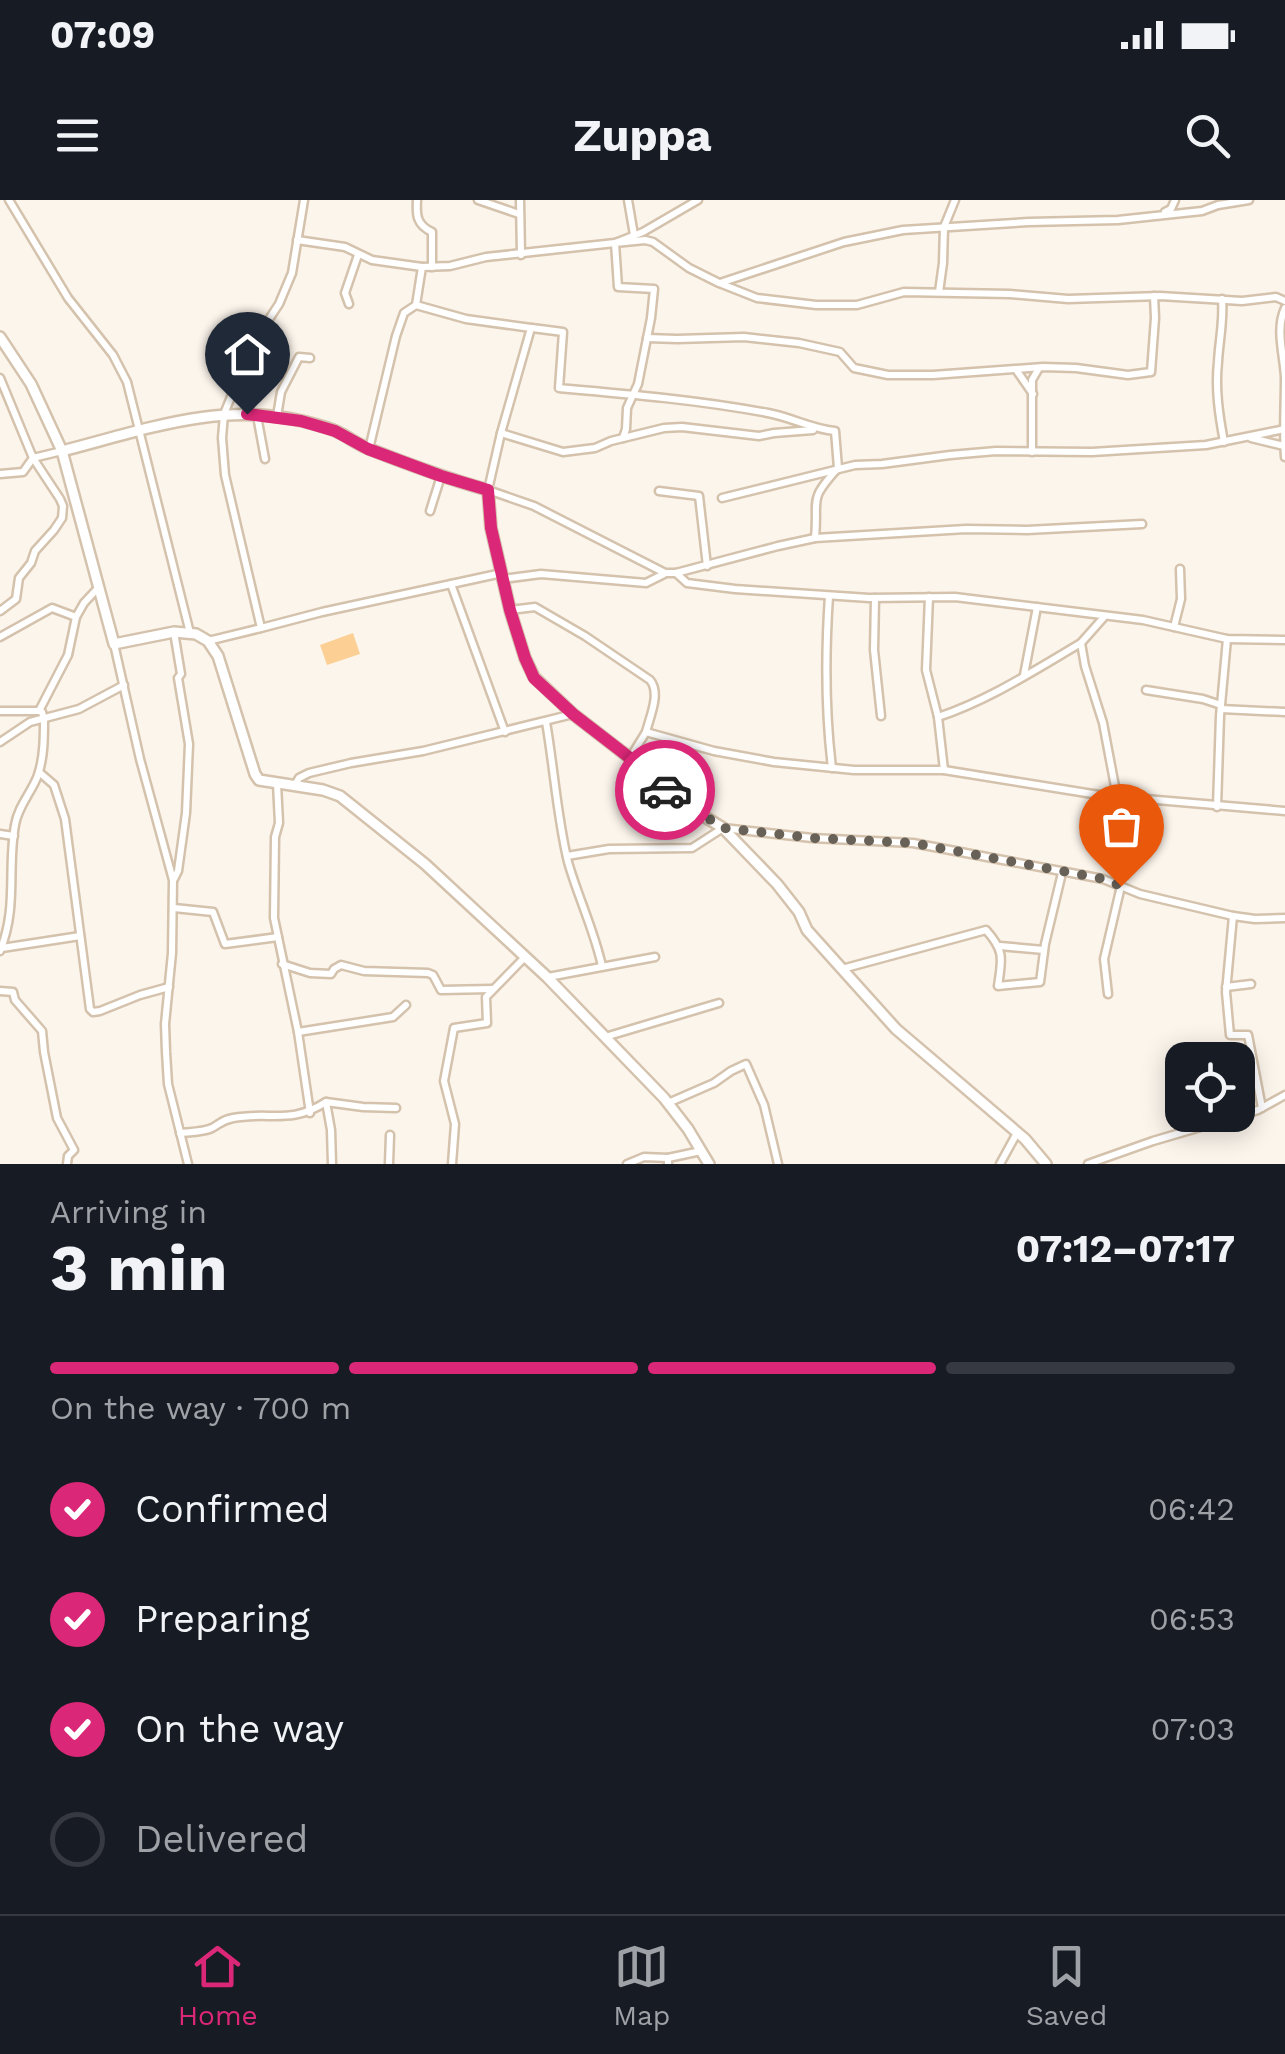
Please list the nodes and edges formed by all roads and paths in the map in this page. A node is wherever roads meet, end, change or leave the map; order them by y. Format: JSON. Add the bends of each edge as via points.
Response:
{"nodes":[{"id":1,"x":9,"y":200,"type":"edge"},
{"id":2,"x":304,"y":200,"type":"edge"},
{"id":3,"x":417,"y":200,"type":"edge"},
{"id":4,"x":478,"y":200,"type":"edge"},
{"id":5,"x":520,"y":200,"type":"edge"},
{"id":6,"x":628,"y":200,"type":"edge"},
{"id":7,"x":698,"y":200,"type":"edge"},
{"id":8,"x":955,"y":200,"type":"edge"},
{"id":9,"x":1175,"y":200,"type":"edge"},
{"id":10,"x":1248,"y":200,"type":"edge"},
{"id":11,"x":519,"y":214,"type":"junction"},
{"id":12,"x":1160,"y":215,"type":"junction"},
{"id":13,"x":944,"y":227,"type":"junction"},
{"id":14,"x":634,"y":235,"type":"junction"},
{"id":15,"x":298,"y":240,"type":"junction"},
{"id":16,"x":615,"y":243,"type":"junction"},
{"id":17,"x":358,"y":255,"type":"junction"},
{"id":18,"x":520,"y":255,"type":"junction"},
{"id":19,"x":432,"y":267,"type":"junction"},
{"id":20,"x":422,"y":268,"type":"junction"},
{"id":21,"x":719,"y":284,"type":"junction"},
{"id":22,"x":939,"y":292,"type":"junction"},
{"id":23,"x":1154,"y":296,"type":"junction"},
{"id":24,"x":1222,"y":299,"type":"junction"},
{"id":25,"x":349,"y":304,"type":"dead end"},
{"id":26,"x":1285,"y":304,"type":"edge"},
{"id":27,"x":416,"y":305,"type":"junction"},
{"id":28,"x":531,"y":328,"type":"junction"},
{"id":29,"x":0,"y":336,"type":"edge"},
{"id":30,"x":647,"y":338,"type":"junction"},
{"id":31,"x":310,"y":358,"type":"dead end"},
{"id":32,"x":1039,"y":368,"type":"junction"},
{"id":33,"x":1017,"y":370,"type":"junction"},
{"id":34,"x":0,"y":378,"type":"edge"},
{"id":35,"x":1033,"y":394,"type":"junction"},
{"id":36,"x":633,"y":395,"type":"junction"},
{"id":37,"x":224,"y":414,"type":"junction"},
{"id":38,"x":257,"y":414,"type":"junction"},
{"id":39,"x":277,"y":416,"type":"junction"},
{"id":40,"x":1284,"y":429,"type":"edge"},
{"id":41,"x":140,"y":430,"type":"junction"},
{"id":42,"x":819,"y":430,"type":"junction"},
{"id":43,"x":500,"y":432,"type":"junction"},
{"id":44,"x":1246,"y":437,"type":"junction"},
{"id":45,"x":623,"y":438,"type":"junction"},
{"id":46,"x":1224,"y":442,"type":"junction"},
{"id":47,"x":1284,"y":446,"type":"edge"},
{"id":48,"x":368,"y":449,"type":"junction"},
{"id":49,"x":62,"y":452,"type":"junction"},
{"id":50,"x":1032,"y":452,"type":"junction"},
{"id":51,"x":1285,"y":457,"type":"edge"},
{"id":52,"x":34,"y":458,"type":"junction"},
{"id":53,"x":265,"y":459,"type":"dead end"},
{"id":54,"x":838,"y":468,"type":"junction"},
{"id":55,"x":0,"y":474,"type":"edge"},
{"id":56,"x":441,"y":476,"type":"junction"},
{"id":57,"x":488,"y":490,"type":"junction"},
{"id":58,"x":660,"y":491,"type":"dead end"},
{"id":59,"x":722,"y":498,"type":"dead end"},
{"id":60,"x":430,"y":511,"type":"dead end"},
{"id":61,"x":1142,"y":524,"type":"dead end"},
{"id":62,"x":815,"y":538,"type":"junction"},
{"id":63,"x":707,"y":566,"type":"junction"},
{"id":64,"x":1180,"y":570,"type":"dead end"},
{"id":65,"x":676,"y":573,"type":"junction"},
{"id":66,"x":665,"y":574,"type":"junction"},
{"id":67,"x":502,"y":576,"type":"junction"},
{"id":68,"x":450,"y":584,"type":"junction"},
{"id":69,"x":99,"y":587,"type":"junction"},
{"id":70,"x":829,"y":596,"type":"junction"},
{"id":71,"x":929,"y":597,"type":"junction"},
{"id":72,"x":875,"y":598,"type":"junction"},
{"id":73,"x":1036,"y":607,"type":"junction"},
{"id":74,"x":510,"y":610,"type":"junction"},
{"id":75,"x":0,"y":611,"type":"edge"},
{"id":76,"x":1105,"y":616,"type":"junction"},
{"id":77,"x":76,"y":618,"type":"junction"},
{"id":78,"x":261,"y":628,"type":"junction"},
{"id":79,"x":1174,"y":628,"type":"junction"},
{"id":80,"x":174,"y":632,"type":"junction"},
{"id":81,"x":190,"y":633,"type":"junction"},
{"id":82,"x":0,"y":638,"type":"edge"},
{"id":83,"x":1227,"y":639,"type":"junction"},
{"id":84,"x":1285,"y":640,"type":"edge"},
{"id":85,"x":208,"y":641,"type":"junction"},
{"id":86,"x":1081,"y":643,"type":"junction"},
{"id":87,"x":114,"y":644,"type":"junction"},
{"id":88,"x":1024,"y":676,"type":"junction"},
{"id":89,"x":124,"y":685,"type":"junction"},
{"id":90,"x":1146,"y":690,"type":"dead end"},
{"id":91,"x":1221,"y":707,"type":"junction"},
{"id":92,"x":38,"y":710,"type":"junction"},
{"id":93,"x":0,"y":711,"type":"edge"},
{"id":94,"x":1285,"y":712,"type":"edge"},
{"id":95,"x":573,"y":714,"type":"junction"},
{"id":96,"x":880,"y":716,"type":"dead end"},
{"id":97,"x":938,"y":718,"type":"junction"},
{"id":98,"x":44,"y":719,"type":"junction"},
{"id":99,"x":546,"y":722,"type":"junction"},
{"id":100,"x":505,"y":732,"type":"junction"},
{"id":101,"x":646,"y":732,"type":"junction"},
{"id":102,"x":0,"y":742,"type":"edge"},
{"id":103,"x":630,"y":758,"type":"junction"},
{"id":104,"x":832,"y":768,"type":"junction"},
{"id":105,"x":944,"y":770,"type":"junction"},
{"id":106,"x":39,"y":772,"type":"junction"},
{"id":107,"x":277,"y":784,"type":"junction"},
{"id":108,"x":295,"y":785,"type":"junction"},
{"id":109,"x":1117,"y":798,"type":"junction"},
{"id":110,"x":1218,"y":807,"type":"junction"},
{"id":111,"x":1285,"y":811,"type":"edge"},
{"id":112,"x":723,"y":828,"type":"junction"},
{"id":113,"x":0,"y":834,"type":"edge"},
{"id":114,"x":14,"y":836,"type":"junction"},
{"id":115,"x":567,"y":856,"type":"junction"},
{"id":116,"x":1062,"y":873,"type":"junction"},
{"id":117,"x":173,"y":880,"type":"junction"},
{"id":118,"x":1121,"y":886,"type":"junction"},
{"id":119,"x":174,"y":908,"type":"junction"},
{"id":120,"x":1233,"y":916,"type":"junction"},
{"id":121,"x":1285,"y":918,"type":"edge"},
{"id":122,"x":80,"y":936,"type":"junction"},
{"id":123,"x":278,"y":938,"type":"junction"},
{"id":124,"x":1000,"y":946,"type":"junction"},
{"id":125,"x":1,"y":947,"type":"edge"},
{"id":126,"x":1044,"y":950,"type":"junction"},
{"id":127,"x":524,"y":957,"type":"junction"},
{"id":128,"x":655,"y":957,"type":"dead end"},
{"id":129,"x":282,"y":964,"type":"junction"},
{"id":130,"x":602,"y":966,"type":"junction"},
{"id":131,"x":842,"y":969,"type":"junction"},
{"id":132,"x":547,"y":977,"type":"junction"},
{"id":133,"x":1252,"y":984,"type":"dead end"},
{"id":134,"x":170,"y":987,"type":"junction"},
{"id":135,"x":1226,"y":987,"type":"junction"},
{"id":136,"x":494,"y":989,"type":"junction"},
{"id":137,"x":0,"y":991,"type":"edge"},
{"id":138,"x":1108,"y":994,"type":"dead end"},
{"id":139,"x":719,"y":1003,"type":"dead end"},
{"id":140,"x":406,"y":1005,"type":"dead end"},
{"id":141,"x":298,"y":1032,"type":"junction"},
{"id":142,"x":606,"y":1037,"type":"junction"},
{"id":143,"x":1285,"y":1095,"type":"edge"},
{"id":144,"x":326,"y":1102,"type":"junction"},
{"id":145,"x":668,"y":1103,"type":"junction"},
{"id":146,"x":396,"y":1108,"type":"dead end"},
{"id":147,"x":1262,"y":1108,"type":"junction"},
{"id":148,"x":310,"y":1113,"type":"junction"},
{"id":149,"x":1018,"y":1133,"type":"junction"},
{"id":150,"x":180,"y":1134,"type":"junction"},
{"id":151,"x":390,"y":1135,"type":"dead end"},
{"id":152,"x":702,"y":1151,"type":"junction"},
{"id":153,"x":668,"y":1161,"type":"edge"},
{"id":154,"x":67,"y":1164,"type":"edge"},
{"id":155,"x":188,"y":1164,"type":"edge"},
{"id":156,"x":332,"y":1164,"type":"edge"},
{"id":157,"x":389,"y":1164,"type":"edge"},
{"id":158,"x":452,"y":1164,"type":"edge"},
{"id":159,"x":627,"y":1164,"type":"edge"},
{"id":160,"x":709,"y":1164,"type":"edge"},
{"id":161,"x":778,"y":1164,"type":"edge"},
{"id":162,"x":1000,"y":1164,"type":"edge"},
{"id":163,"x":1046,"y":1164,"type":"edge"},
{"id":164,"x":1088,"y":1164,"type":"edge"}],
"edges":[{"from":1,"to":41,"type":"street","via":[[68,298],[118,362]]},
{"from":2,"to":15,"type":"street"},
{"from":3,"to":19,"type":"street","via":[[416,216],[432,232]]},
{"from":4,"to":11,"type":"street"},
{"from":5,"to":11,"type":"street"},
{"from":6,"to":14,"type":"street"},
{"from":7,"to":14,"type":"street"},
{"from":8,"to":13,"type":"street"},
{"from":9,"to":12,"type":"street"},
{"from":10,"to":12,"type":"street"},
{"from":11,"to":18,"type":"street"},
{"from":12,"to":13,"type":"street"},
{"from":13,"to":21,"type":"street","via":[[844,242]]},
{"from":13,"to":22,"type":"street"},
{"from":14,"to":16,"type":"street"},
{"from":15,"to":17,"type":"street"},
{"from":15,"to":37,"type":"street","via":[[279,304],[252,346]]},
{"from":16,"to":18,"type":"street"},
{"from":16,"to":21,"type":"street","via":[[653,242]]},
{"from":16,"to":30,"type":"street","via":[[618,287],[654,289]]},
{"from":17,"to":20,"type":"street"},
{"from":17,"to":25,"type":"street","via":[[345,293]]},
{"from":18,"to":19,"type":"street"},
{"from":19,"to":20,"type":"street"},
{"from":20,"to":27,"type":"street"},
{"from":21,"to":22,"type":"street","via":[[757,298],[816,304]]},
{"from":22,"to":23,"type":"street"},
{"from":23,"to":24,"type":"street"},
{"from":23,"to":32,"type":"street","via":[[1151,372]]},
{"from":24,"to":26,"type":"street","via":[[1276,297]]},
{"from":24,"to":46,"type":"street","via":[[1216,382]]},
{"from":26,"to":40,"type":"street"},
{"from":27,"to":28,"type":"street"},
{"from":27,"to":48,"type":"street","via":[[404,313],[396,336]]},
{"from":28,"to":36,"type":"street","via":[[563,332],[559,388]]},
{"from":28,"to":43,"type":"street"},
{"from":29,"to":49,"type":"street"},
{"from":30,"to":33,"type":"street","via":[[799,343],[840,352],[854,368],[888,375]]},
{"from":30,"to":36,"type":"street"},
{"from":31,"to":39,"type":"street","via":[[299,357]]},
{"from":32,"to":33,"type":"street"},
{"from":32,"to":35,"type":"street"},
{"from":33,"to":35,"type":"street"},
{"from":34,"to":52,"type":"street"},
{"from":35,"to":50,"type":"street"},
{"from":36,"to":42,"type":"street","via":[[772,413]]},
{"from":36,"to":45,"type":"street"},
{"from":37,"to":38,"type":"street"},
{"from":37,"to":41,"type":"street"},
{"from":37,"to":78,"type":"street","via":[[224,475]]},
{"from":38,"to":39,"type":"street"},
{"from":38,"to":53,"type":"street"},
{"from":39,"to":48,"type":"street","via":[[335,431]]},
{"from":40,"to":44,"type":"street"},
{"from":40,"to":47,"type":"street"},
{"from":41,"to":49,"type":"street"},
{"from":41,"to":81,"type":"street"},
{"from":42,"to":45,"type":"street","via":[[759,436],[673,427]]},
{"from":42,"to":54,"type":"street","via":[[835,431]]},
{"from":43,"to":45,"type":"street","via":[[562,452]]},
{"from":43,"to":57,"type":"street"},
{"from":44,"to":46,"type":"street"},
{"from":44,"to":47,"type":"street"},
{"from":46,"to":50,"type":"street"},
{"from":47,"to":51,"type":"street"},
{"from":48,"to":56,"type":"street"},
{"from":49,"to":52,"type":"street"},
{"from":49,"to":69,"type":"street"},
{"from":50,"to":54,"type":"street"},
{"from":52,"to":55,"type":"street","via":[[23,472]]},
{"from":52,"to":75,"type":"street","via":[[60,499],[62,518],[19,578],[16,600]]},
{"from":54,"to":59,"type":"street"},
{"from":54,"to":62,"type":"street","via":[[815,498]]},
{"from":56,"to":57,"type":"street"},
{"from":56,"to":60,"type":"street"},
{"from":57,"to":66,"type":"street","via":[[534,506]]},
{"from":57,"to":67,"type":"street"},
{"from":58,"to":63,"type":"street","via":[[699,496]]},
{"from":61,"to":62,"type":"street"},
{"from":62,"to":63,"type":"street"},
{"from":63,"to":65,"type":"street"},
{"from":64,"to":79,"type":"street"},
{"from":65,"to":66,"type":"street"},
{"from":65,"to":70,"type":"street","via":[[688,584]]},
{"from":66,"to":67,"type":"street","via":[[646,583]]},
{"from":67,"to":68,"type":"street"},
{"from":67,"to":74,"type":"street"},
{"from":68,"to":78,"type":"street"},
{"from":68,"to":100,"type":"street"},
{"from":69,"to":77,"type":"street"},
{"from":69,"to":87,"type":"street"},
{"from":70,"to":72,"type":"street"},
{"from":70,"to":104,"type":"street","via":[[825,685]]},
{"from":71,"to":72,"type":"street"},
{"from":71,"to":73,"type":"street"},
{"from":71,"to":97,"type":"street","via":[[926,670]]},
{"from":72,"to":96,"type":"street"},
{"from":73,"to":76,"type":"street"},
{"from":73,"to":88,"type":"street"},
{"from":74,"to":95,"type":"street","via":[[534,678]]},
{"from":74,"to":101,"type":"street","via":[[535,607],[650,680],[656,691]]},
{"from":76,"to":79,"type":"street"},
{"from":76,"to":86,"type":"street"},
{"from":77,"to":82,"type":"street","via":[[52,608]]},
{"from":77,"to":92,"type":"street","via":[[68,655]]},
{"from":78,"to":85,"type":"street"},
{"from":79,"to":83,"type":"street"},
{"from":80,"to":81,"type":"street"},
{"from":80,"to":87,"type":"street"},
{"from":80,"to":117,"type":"street","via":[[189,744],[186,813]]},
{"from":81,"to":85,"type":"street"},
{"from":83,"to":84,"type":"street"},
{"from":83,"to":91,"type":"street"},
{"from":85,"to":107,"type":"street","via":[[255,774]]},
{"from":86,"to":88,"type":"street"},
{"from":86,"to":109,"type":"street"},
{"from":87,"to":89,"type":"street"},
{"from":88,"to":97,"type":"street"},
{"from":89,"to":98,"type":"street"},
{"from":89,"to":117,"type":"street"},
{"from":90,"to":91,"type":"street"},
{"from":91,"to":94,"type":"street"},
{"from":91,"to":110,"type":"street"},
{"from":92,"to":93,"type":"street"},
{"from":92,"to":98,"type":"street"},
{"from":95,"to":99,"type":"street"},
{"from":95,"to":103,"type":"street"},
{"from":97,"to":105,"type":"street"},
{"from":98,"to":102,"type":"street"},
{"from":98,"to":106,"type":"street"},
{"from":99,"to":100,"type":"street"},
{"from":99,"to":115,"type":"street"},
{"from":100,"to":108,"type":"street","via":[[351,762],[308,773]]},
{"from":101,"to":103,"type":"street"},
{"from":101,"to":104,"type":"street","via":[[729,754]]},
{"from":103,"to":112,"type":"street","via":[[674,798]]},
{"from":104,"to":105,"type":"street"},
{"from":105,"to":109,"type":"street"},
{"from":106,"to":114,"type":"street","via":[[18,812]]},
{"from":106,"to":122,"type":"street","via":[[54,785],[63,808]]},
{"from":107,"to":108,"type":"street"},
{"from":107,"to":123,"type":"street"},
{"from":108,"to":127,"type":"street","via":[[349,801]]},
{"from":109,"to":110,"type":"street"},
{"from":110,"to":111,"type":"street"},
{"from":112,"to":115,"type":"street","via":[[692,848]]},
{"from":112,"to":116,"type":"street","via":[[913,843]]},
{"from":112,"to":131,"type":"street","via":[[777,884]]},
{"from":113,"to":114,"type":"street"},
{"from":114,"to":125,"type":"street","via":[[13,898]]},
{"from":115,"to":130,"type":"street"},
{"from":116,"to":118,"type":"street"},
{"from":116,"to":126,"type":"street"},
{"from":117,"to":119,"type":"street"},
{"from":118,"to":120,"type":"street"},
{"from":118,"to":138,"type":"street","via":[[1104,959]]},
{"from":119,"to":123,"type":"street","via":[[213,912],[225,944]]},
{"from":119,"to":134,"type":"street"},
{"from":120,"to":121,"type":"street"},
{"from":120,"to":135,"type":"street"},
{"from":122,"to":125,"type":"street"},
{"from":122,"to":134,"type":"street","via":[[94,1012]]},
{"from":123,"to":129,"type":"street"},
{"from":124,"to":126,"type":"street"},
{"from":124,"to":126,"type":"street","via":[[998,986],[1040,982]]},
{"from":124,"to":131,"type":"street","via":[[986,930]]},
{"from":127,"to":132,"type":"street"},
{"from":127,"to":136,"type":"street"},
{"from":128,"to":130,"type":"street"},
{"from":129,"to":136,"type":"street","via":[[315,974],[331,974],[341,965],[428,972],[440,990]]},
{"from":129,"to":141,"type":"street"},
{"from":130,"to":132,"type":"street"},
{"from":131,"to":149,"type":"street","via":[[896,1029]]},
{"from":132,"to":142,"type":"street"},
{"from":133,"to":135,"type":"street"},
{"from":134,"to":150,"type":"street","via":[[168,1084]]},
{"from":135,"to":147,"type":"street","via":[[1230,1034],[1248,1035]]},
{"from":136,"to":158,"type":"street","via":[[486,997],[488,1023],[454,1028],[444,1081],[455,1124]]},
{"from":137,"to":154,"type":"street","via":[[13,992],[42,1030],[57,1118],[74,1150]]},
{"from":139,"to":142,"type":"street"},
{"from":140,"to":141,"type":"street","via":[[393,1017]]},
{"from":141,"to":148,"type":"street"},
{"from":142,"to":145,"type":"street"},
{"from":143,"to":147,"type":"street"},
{"from":144,"to":146,"type":"street"},
{"from":144,"to":148,"type":"street"},
{"from":144,"to":156,"type":"street"},
{"from":145,"to":152,"type":"street"},
{"from":145,"to":161,"type":"street","via":[[746,1064]]},
{"from":147,"to":164,"type":"street"},
{"from":148,"to":150,"type":"street","via":[[251,1114]]},
{"from":149,"to":162,"type":"street"},
{"from":149,"to":163,"type":"street"},
{"from":150,"to":155,"type":"street"},
{"from":151,"to":157,"type":"street"},
{"from":152,"to":153,"type":"street"},
{"from":152,"to":160,"type":"street"},
{"from":153,"to":159,"type":"street","via":[[644,1156]]}]}
